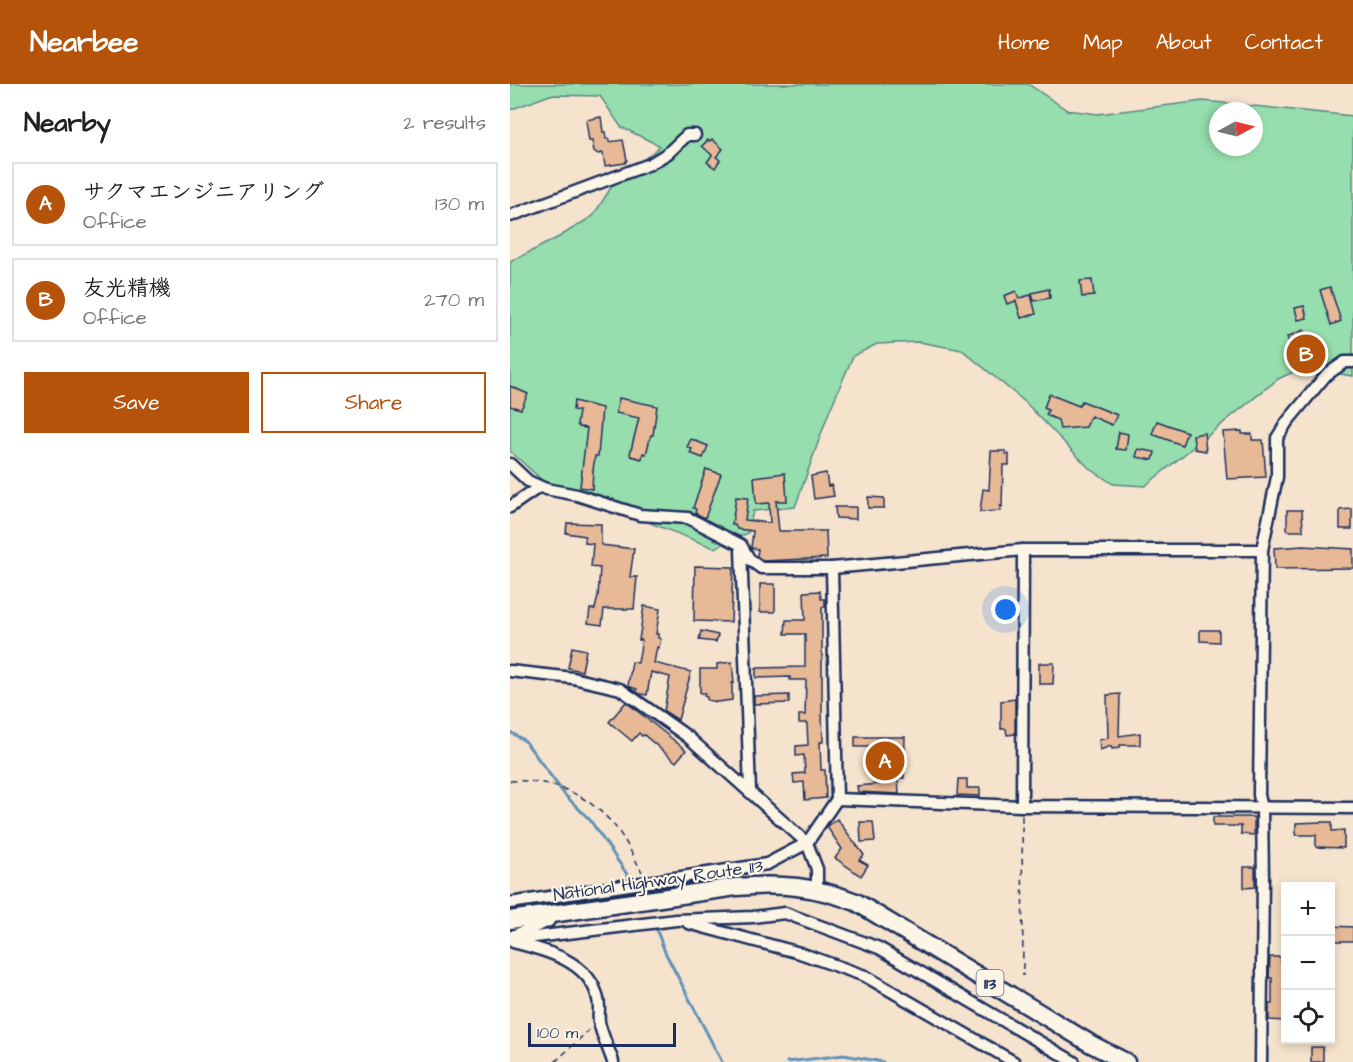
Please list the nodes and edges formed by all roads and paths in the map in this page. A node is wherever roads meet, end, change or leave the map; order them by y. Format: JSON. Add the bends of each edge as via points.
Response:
{"nodes":[{"id":1,"x":695,"y":135,"type":"dead end"},
{"id":2,"x":510,"y":216,"type":"edge"},
{"id":3,"x":1353,"y":362,"type":"edge"},
{"id":4,"x":510,"y":464,"type":"edge"},
{"id":5,"x":539,"y":487,"type":"junction"},
{"id":6,"x":510,"y":507,"type":"edge"},
{"id":7,"x":741,"y":545,"type":"junction"},
{"id":8,"x":1023,"y":550,"type":"junction"},
{"id":9,"x":1262,"y":550,"type":"junction"},
{"id":10,"x":832,"y":568,"type":"junction"},
{"id":11,"x":510,"y":671,"type":"edge"},
{"id":12,"x":510,"y":781,"type":"edge"},
{"id":13,"x":750,"y":791,"type":"junction"},
{"id":14,"x":837,"y":799,"type":"junction"},
{"id":15,"x":1022,"y":806,"type":"junction"},
{"id":16,"x":1262,"y":808,"type":"junction"},
{"id":17,"x":1353,"y":808,"type":"edge"},
{"id":18,"x":807,"y":843,"type":"junction"},
{"id":19,"x":645,"y":884,"type":"junction"},
{"id":20,"x":817,"y":889,"type":"junction"},
{"id":21,"x":510,"y":903,"type":"edge"},
{"id":22,"x":551,"y":914,"type":"junction"},
{"id":23,"x":510,"y":920,"type":"edge"},
{"id":24,"x":676,"y":920,"type":"junction"},
{"id":25,"x":510,"y":940,"type":"edge"},
{"id":26,"x":1023,"y":976,"type":"dead end"},
{"id":27,"x":599,"y":1022,"type":"junction"},
{"id":28,"x":555,"y":1062,"type":"edge"},
{"id":29,"x":614,"y":1062,"type":"edge"},
{"id":30,"x":1014,"y":1062,"type":"edge"},
{"id":31,"x":1074,"y":1062,"type":"edge"},
{"id":32,"x":1126,"y":1062,"type":"edge"},
{"id":33,"x":1261,"y":1062,"type":"edge"}],
"edges":[{"from":1,"to":2,"type":"street","via":[[687,135],[669,153],[650,164]]},
{"from":3,"to":9,"type":"street","via":[[1344,362],[1326,375],[1277,438],[1277,477]]},
{"from":4,"to":5,"type":"street"},
{"from":5,"to":6,"type":"street"},
{"from":5,"to":7,"type":"street","via":[[640,515],[688,519]]},
{"from":7,"to":10,"type":"street","via":[[750,560],[761,568]]},
{"from":7,"to":13,"type":"street"},
{"from":8,"to":9,"type":"street"},
{"from":8,"to":10,"type":"street"},
{"from":8,"to":15,"type":"street"},
{"from":9,"to":16,"type":"street"},
{"from":10,"to":14,"type":"street"},
{"from":11,"to":13,"type":"street","via":[[573,678],[620,689],[688,738]]},
{"from":12,"to":19,"type":"path","via":[[530,780],[567,789],[599,811],[613,825]]},
{"from":13,"to":18,"type":"street"},
{"from":14,"to":15,"type":"street"},
{"from":14,"to":18,"type":"street"},
{"from":15,"to":16,"type":"street"},
{"from":15,"to":26,"type":"path"},
{"from":16,"to":17,"type":"street"},
{"from":16,"to":33,"type":"street"},
{"from":18,"to":19,"type":"street","via":[[767,864]]},
{"from":18,"to":20,"type":"street","via":[[817,869]]},
{"from":19,"to":21,"type":"street"},
{"from":20,"to":22,"type":"highway","name":"National Highway Route 113","number":"113","via":[[774,884],[736,887]]},
{"from":20,"to":32,"type":"highway","name":"National Highway Route 113","number":"113","via":[[866,908]]},
{"from":22,"to":23,"type":"highway","name":"National Highway Route 113","number":"113"},
{"from":22,"to":25,"type":"street","via":[[549,921]]},
{"from":24,"to":25,"type":"street"},
{"from":24,"to":30,"type":"street","via":[[800,953],[865,976]]},
{"from":24,"to":31,"type":"street","via":[[785,913],[879,948]]},
{"from":25,"to":27,"type":"street","via":[[542,949],[575,966],[593,986]]},
{"from":27,"to":28,"type":"path"},
{"from":27,"to":29,"type":"street"}]}
